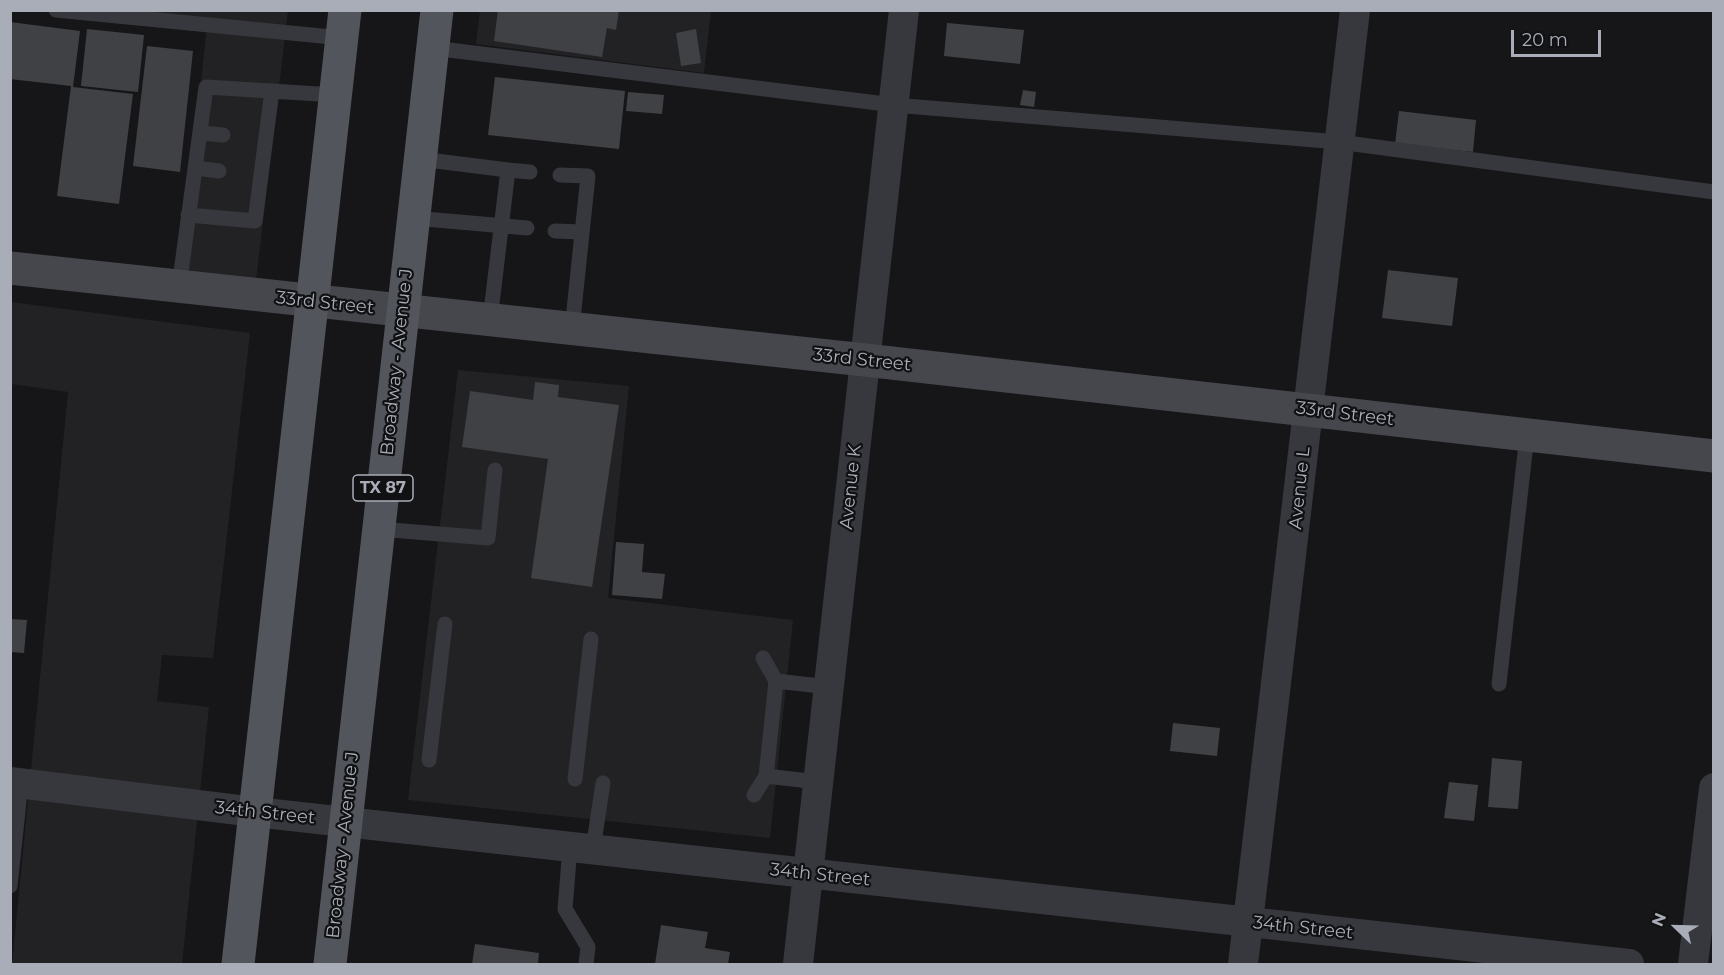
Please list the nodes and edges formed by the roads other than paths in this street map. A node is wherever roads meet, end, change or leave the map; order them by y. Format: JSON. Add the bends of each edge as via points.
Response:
{"nodes":[{"id":1,"x":56,"y":10,"type":"edge"},
{"id":2,"x":437,"y":10,"type":"edge"},
{"id":3,"x":904,"y":10,"type":"edge"},
{"id":4,"x":1355,"y":10,"type":"edge"},
{"id":5,"x":343,"y":24,"type":"edge"},
{"id":6,"x":432,"y":48,"type":"junction"},
{"id":7,"x":272,"y":91,"type":"junction"},
{"id":8,"x":335,"y":95,"type":"junction"},
{"id":9,"x":894,"y":105,"type":"junction"},
{"id":10,"x":200,"y":133,"type":"junction"},
{"id":11,"x":223,"y":135,"type":"dead end"},
{"id":12,"x":1340,"y":142,"type":"junction"},
{"id":13,"x":420,"y":159,"type":"junction"},
{"id":14,"x":195,"y":168,"type":"junction"},
{"id":15,"x":508,"y":170,"type":"junction"},
{"id":16,"x":219,"y":171,"type":"dead end"},
{"id":17,"x":530,"y":172,"type":"dead end"},
{"id":18,"x":560,"y":175,"type":"dead end"},
{"id":19,"x":1713,"y":192,"type":"edge"},
{"id":20,"x":188,"y":215,"type":"junction"},
{"id":21,"x":414,"y":218,"type":"junction"},
{"id":22,"x":501,"y":227,"type":"junction"},
{"id":23,"x":527,"y":228,"type":"dead end"},
{"id":24,"x":555,"y":231,"type":"dead end"},
{"id":25,"x":582,"y":232,"type":"junction"},
{"id":26,"x":10,"y":268,"type":"edge"},
{"id":27,"x":179,"y":287,"type":"junction"},
{"id":28,"x":312,"y":302,"type":"junction"},
{"id":29,"x":403,"y":310,"type":"junction"},
{"id":30,"x":490,"y":320,"type":"junction"},
{"id":31,"x":572,"y":329,"type":"junction"},
{"id":32,"x":865,"y":360,"type":"junction"},
{"id":33,"x":1309,"y":410,"type":"junction"},
{"id":34,"x":1527,"y":435,"type":"junction"},
{"id":35,"x":1713,"y":456,"type":"edge"},
{"id":36,"x":495,"y":470,"type":"dead end"},
{"id":37,"x":379,"y":529,"type":"junction"},
{"id":38,"x":445,"y":624,"type":"dead end"},
{"id":39,"x":591,"y":639,"type":"dead end"},
{"id":40,"x":763,"y":658,"type":"dead end"},
{"id":41,"x":776,"y":681,"type":"junction"},
{"id":42,"x":1499,"y":684,"type":"dead end"},
{"id":43,"x":829,"y":687,"type":"junction"},
{"id":44,"x":429,"y":760,"type":"dead end"},
{"id":45,"x":766,"y":776,"type":"junction"},
{"id":46,"x":575,"y":779,"type":"dead end"},
{"id":47,"x":819,"y":782,"type":"junction"},
{"id":48,"x":16,"y":783,"type":"edge"},
{"id":49,"x":603,"y":783,"type":"dead end"},
{"id":50,"x":1713,"y":788,"type":"edge"},
{"id":51,"x":754,"y":795,"type":"dead end"},
{"id":52,"x":255,"y":812,"type":"junction"},
{"id":53,"x":346,"y":822,"type":"junction"},
{"id":54,"x":581,"y":848,"type":"junction"},
{"id":55,"x":808,"y":873,"type":"junction"},
{"id":56,"x":10,"y":886,"type":"edge"},
{"id":57,"x":1248,"y":921,"type":"junction"},
{"id":58,"x":238,"y":964,"type":"edge"},
{"id":59,"x":330,"y":964,"type":"edge"},
{"id":60,"x":586,"y":964,"type":"edge"},
{"id":61,"x":798,"y":964,"type":"edge"},
{"id":62,"x":1243,"y":964,"type":"edge"},
{"id":63,"x":1629,"y":964,"type":"edge"},
{"id":64,"x":1693,"y":964,"type":"edge"}],
"edges":[{"from":1,"to":5,"type":"lane"},
{"from":2,"to":6,"type":"main road","name":"Broadway - Avenue J","number":"TX 87"},
{"from":3,"to":9,"type":"street","name":"Avenue K"},
{"from":4,"to":12,"type":"street","name":"Avenue L"},
{"from":5,"to":8,"type":"main road"},
{"from":6,"to":9,"type":"lane"},
{"from":6,"to":13,"type":"main road","name":"Broadway - Avenue J","number":"TX 87"},
{"from":7,"to":8,"type":"lane"},
{"from":7,"to":10,"type":"lane","via":[[206,87]]},
{"from":7,"to":20,"type":"lane","via":[[257,175],[255,221]]},
{"from":8,"to":28,"type":"main road"},
{"from":9,"to":12,"type":"lane"},
{"from":9,"to":32,"type":"street","name":"Avenue K"},
{"from":10,"to":11,"type":"lane"},
{"from":10,"to":14,"type":"lane"},
{"from":12,"to":19,"type":"lane"},
{"from":12,"to":33,"type":"street","name":"Avenue L"},
{"from":13,"to":15,"type":"lane"},
{"from":13,"to":21,"type":"main road","name":"Broadway - Avenue J","number":"TX 87"},
{"from":14,"to":16,"type":"lane"},
{"from":14,"to":20,"type":"lane"},
{"from":15,"to":17,"type":"lane"},
{"from":15,"to":22,"type":"lane"},
{"from":18,"to":25,"type":"lane","via":[[588,176]]},
{"from":20,"to":27,"type":"lane"},
{"from":21,"to":22,"type":"lane"},
{"from":21,"to":29,"type":"main road","name":"Broadway - Avenue J","number":"TX 87"},
{"from":22,"to":23,"type":"lane"},
{"from":22,"to":30,"type":"lane"},
{"from":24,"to":25,"type":"lane"},
{"from":25,"to":31,"type":"lane"},
{"from":26,"to":27,"type":"street","name":"33rd Street"},
{"from":27,"to":28,"type":"street","name":"33rd Street"},
{"from":28,"to":29,"type":"street","name":"33rd Street"},
{"from":28,"to":52,"type":"main road"},
{"from":29,"to":30,"type":"street","name":"33rd Street"},
{"from":29,"to":37,"type":"main road","name":"Broadway - Avenue J","number":"TX 87"},
{"from":30,"to":31,"type":"street","name":"33rd Street"},
{"from":31,"to":32,"type":"street","name":"33rd Street"},
{"from":32,"to":33,"type":"street","name":"33rd Street"},
{"from":32,"to":43,"type":"street","name":"Avenue K"},
{"from":33,"to":34,"type":"street","name":"33rd Street"},
{"from":33,"to":57,"type":"street","name":"Avenue L"},
{"from":34,"to":35,"type":"street","name":"33rd Street"},
{"from":34,"to":42,"type":"lane"},
{"from":36,"to":37,"type":"lane","via":[[488,538]]},
{"from":37,"to":53,"type":"main road","name":"Broadway - Avenue J","number":"TX 87"},
{"from":38,"to":44,"type":"lane"},
{"from":39,"to":46,"type":"lane"},
{"from":40,"to":41,"type":"lane"},
{"from":41,"to":43,"type":"lane"},
{"from":41,"to":45,"type":"lane"},
{"from":43,"to":47,"type":"street","name":"Avenue K"},
{"from":45,"to":47,"type":"lane"},
{"from":45,"to":51,"type":"lane"},
{"from":47,"to":55,"type":"street","name":"Avenue K"},
{"from":48,"to":52,"type":"street","name":"34th Street"},
{"from":48,"to":56,"type":"lane"},
{"from":49,"to":54,"type":"lane"},
{"from":50,"to":64,"type":"street"},
{"from":52,"to":53,"type":"street","name":"34th Street"},
{"from":52,"to":58,"type":"main road"},
{"from":53,"to":54,"type":"street","name":"34th Street"},
{"from":53,"to":59,"type":"main road","name":"Broadway - Avenue J","number":"TX 87"},
{"from":54,"to":55,"type":"street","name":"34th Street"},
{"from":54,"to":60,"type":"lane","via":[[565,909],[588,947]]},
{"from":55,"to":57,"type":"street","name":"34th Street"},
{"from":55,"to":61,"type":"street","name":"Avenue K"},
{"from":57,"to":62,"type":"street","name":"Avenue L"},
{"from":57,"to":63,"type":"street","name":"34th Street"}]}
